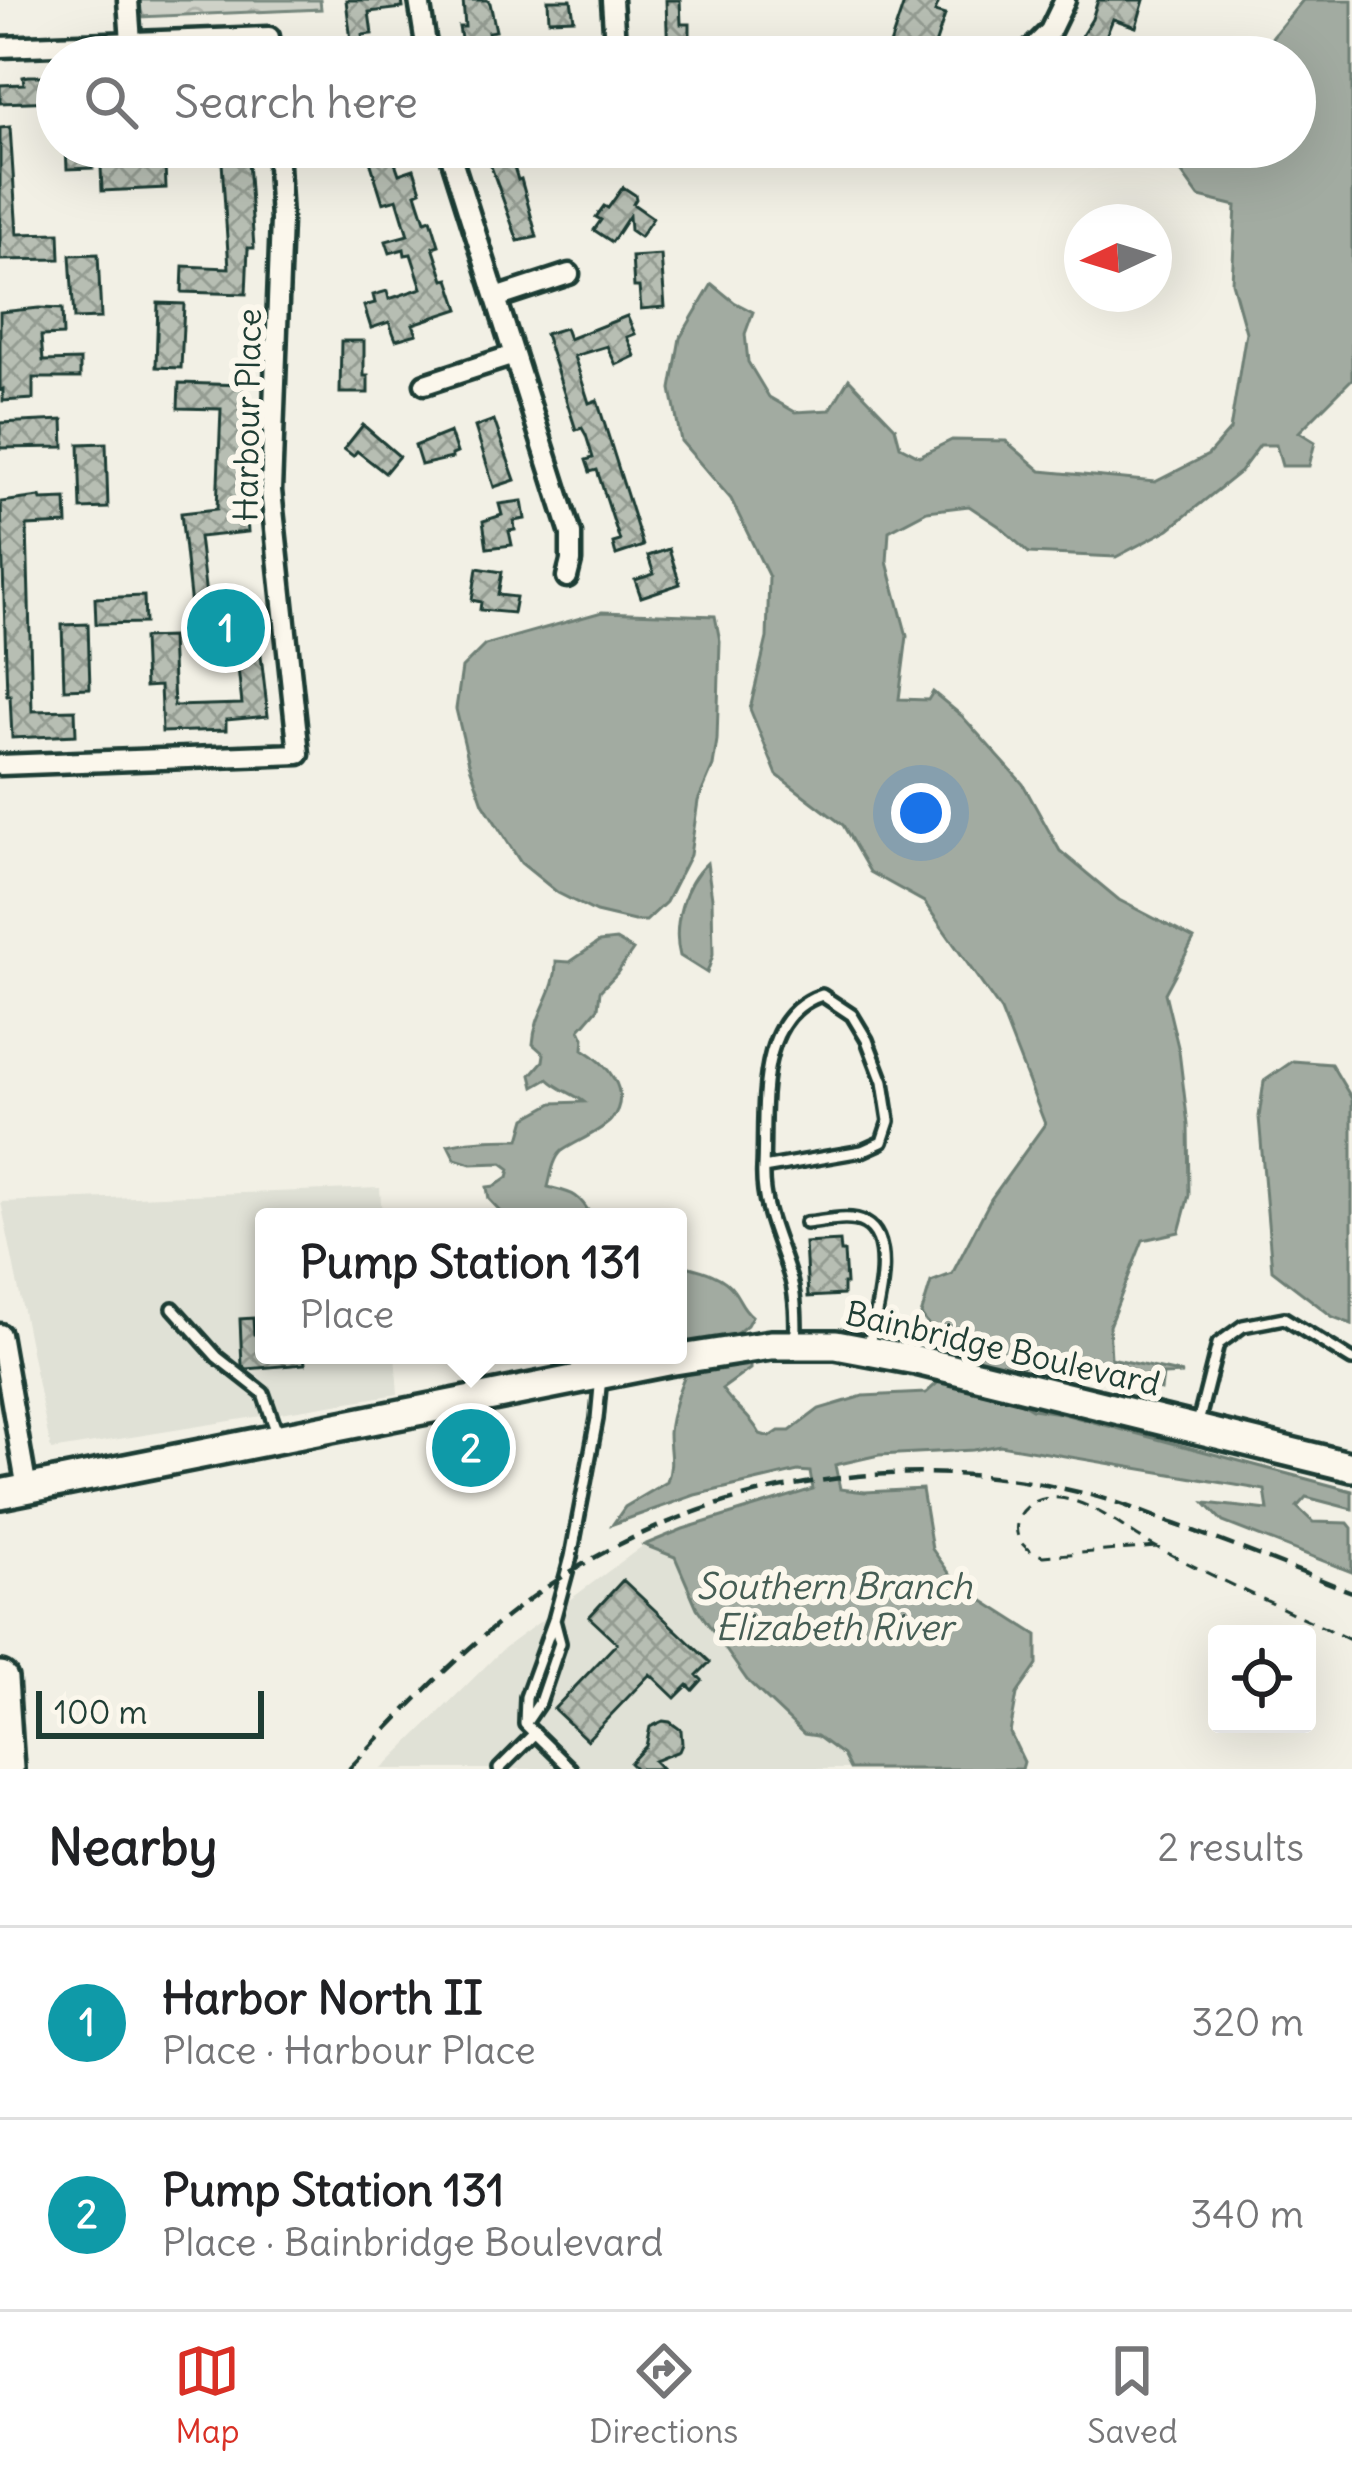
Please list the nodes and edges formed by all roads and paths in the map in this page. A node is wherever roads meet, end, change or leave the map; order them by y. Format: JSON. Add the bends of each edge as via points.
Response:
{"nodes":[{"id":1,"x":128,"y":0,"type":"edge"},
{"id":2,"x":419,"y":0,"type":"edge"},
{"id":3,"x":612,"y":0,"type":"edge"},
{"id":4,"x":1065,"y":0,"type":"edge"},
{"id":5,"x":131,"y":36,"type":"edge"},
{"id":6,"x":425,"y":36,"type":"edge"},
{"id":7,"x":614,"y":36,"type":"edge"},
{"id":8,"x":1045,"y":36,"type":"edge"},
{"id":9,"x":36,"y":46,"type":"edge"},
{"id":10,"x":0,"y":47,"type":"edge"},
{"id":11,"x":278,"y":168,"type":"edge"},
{"id":12,"x":455,"y":168,"type":"edge"},
{"id":13,"x":568,"y":274,"type":"dead end"},
{"id":14,"x":496,"y":298,"type":"junction"},
{"id":15,"x":514,"y":355,"type":"junction"},
{"id":16,"x":425,"y":384,"type":"dead end"},
{"id":17,"x":566,"y":578,"type":"dead end"},
{"id":18,"x":0,"y":765,"type":"edge"},
{"id":19,"x":763,"y":1168,"type":"junction"},
{"id":20,"x":806,"y":1223,"type":"dead end"},
{"id":21,"x":173,"y":1307,"type":"dead end"},
{"id":22,"x":0,"y":1334,"type":"edge"},
{"id":23,"x":784,"y":1345,"type":"junction"},
{"id":24,"x":867,"y":1350,"type":"junction"},
{"id":25,"x":687,"y":1358,"type":"edge"},
{"id":26,"x":1352,"y":1360,"type":"edge"},
{"id":27,"x":655,"y":1364,"type":"edge"},
{"id":28,"x":602,"y":1376,"type":"junction"},
{"id":29,"x":1197,"y":1429,"type":"junction"},
{"id":30,"x":280,"y":1441,"type":"junction"},
{"id":31,"x":1352,"y":1467,"type":"edge"},
{"id":32,"x":14,"y":1492,"type":"edge"},
{"id":33,"x":1156,"y":1547,"type":"junction"},
{"id":34,"x":1352,"y":1641,"type":"edge"},
{"id":35,"x":0,"y":1679,"type":"edge"},
{"id":36,"x":535,"y":1733,"type":"junction"},
{"id":37,"x":6,"y":1769,"type":"edge"},
{"id":38,"x":499,"y":1769,"type":"edge"},
{"id":39,"x":572,"y":1769,"type":"edge"}],
"edges":[{"from":1,"to":5,"type":"street"},
{"from":2,"to":6,"type":"street"},
{"from":3,"to":7,"type":"street"},
{"from":4,"to":8,"type":"street"},
{"from":9,"to":10,"type":"street"},
{"from":11,"to":18,"type":"street","name":"Harbour Place","via":[[271,491],[299,754]]},
{"from":12,"to":14,"type":"street"},
{"from":13,"to":14,"type":"street"},
{"from":14,"to":15,"type":"street"},
{"from":15,"to":16,"type":"street"},
{"from":15,"to":17,"type":"street","via":[[571,534]]},
{"from":19,"to":19,"type":"lane","via":[[768,1062],[784,1021],[822,995],[868,1040],[889,1121],[882,1142]]},
{"from":19,"to":23,"type":"lane","via":[[763,1202],[796,1311]]},
{"from":20,"to":24,"type":"lane","via":[[849,1219],[876,1232],[881,1289]]},
{"from":21,"to":30,"type":"lane","via":[[263,1394]]},
{"from":22,"to":32,"type":"street"},
{"from":23,"to":24,"type":"main road","name":"Bainbridge Boulevard"},
{"from":23,"to":25,"type":"main road","name":"Bainbridge Boulevard"},
{"from":24,"to":29,"type":"main road","name":"Bainbridge Boulevard"},
{"from":26,"to":29,"type":"lane","via":[[1284,1318],[1244,1327],[1218,1344]]},
{"from":27,"to":28,"type":"main road","name":"Bainbridge Boulevard"},
{"from":28,"to":30,"type":"main road","name":"Bainbridge Boulevard"},
{"from":28,"to":36,"type":"lane","via":[[571,1557],[526,1696],[525,1724]]},
{"from":29,"to":31,"type":"main road","name":"Bainbridge Boulevard"},
{"from":30,"to":32,"type":"main road","name":"Bainbridge Boulevard"},
{"from":33,"to":33,"type":"path","via":[[1061,1498],[1039,1499],[1016,1523],[1027,1552],[1042,1556]]},
{"from":33,"to":34,"type":"path"},
{"from":35,"to":37,"type":"highway"},
{"from":36,"to":38,"type":"lane"},
{"from":36,"to":39,"type":"lane"}]}
